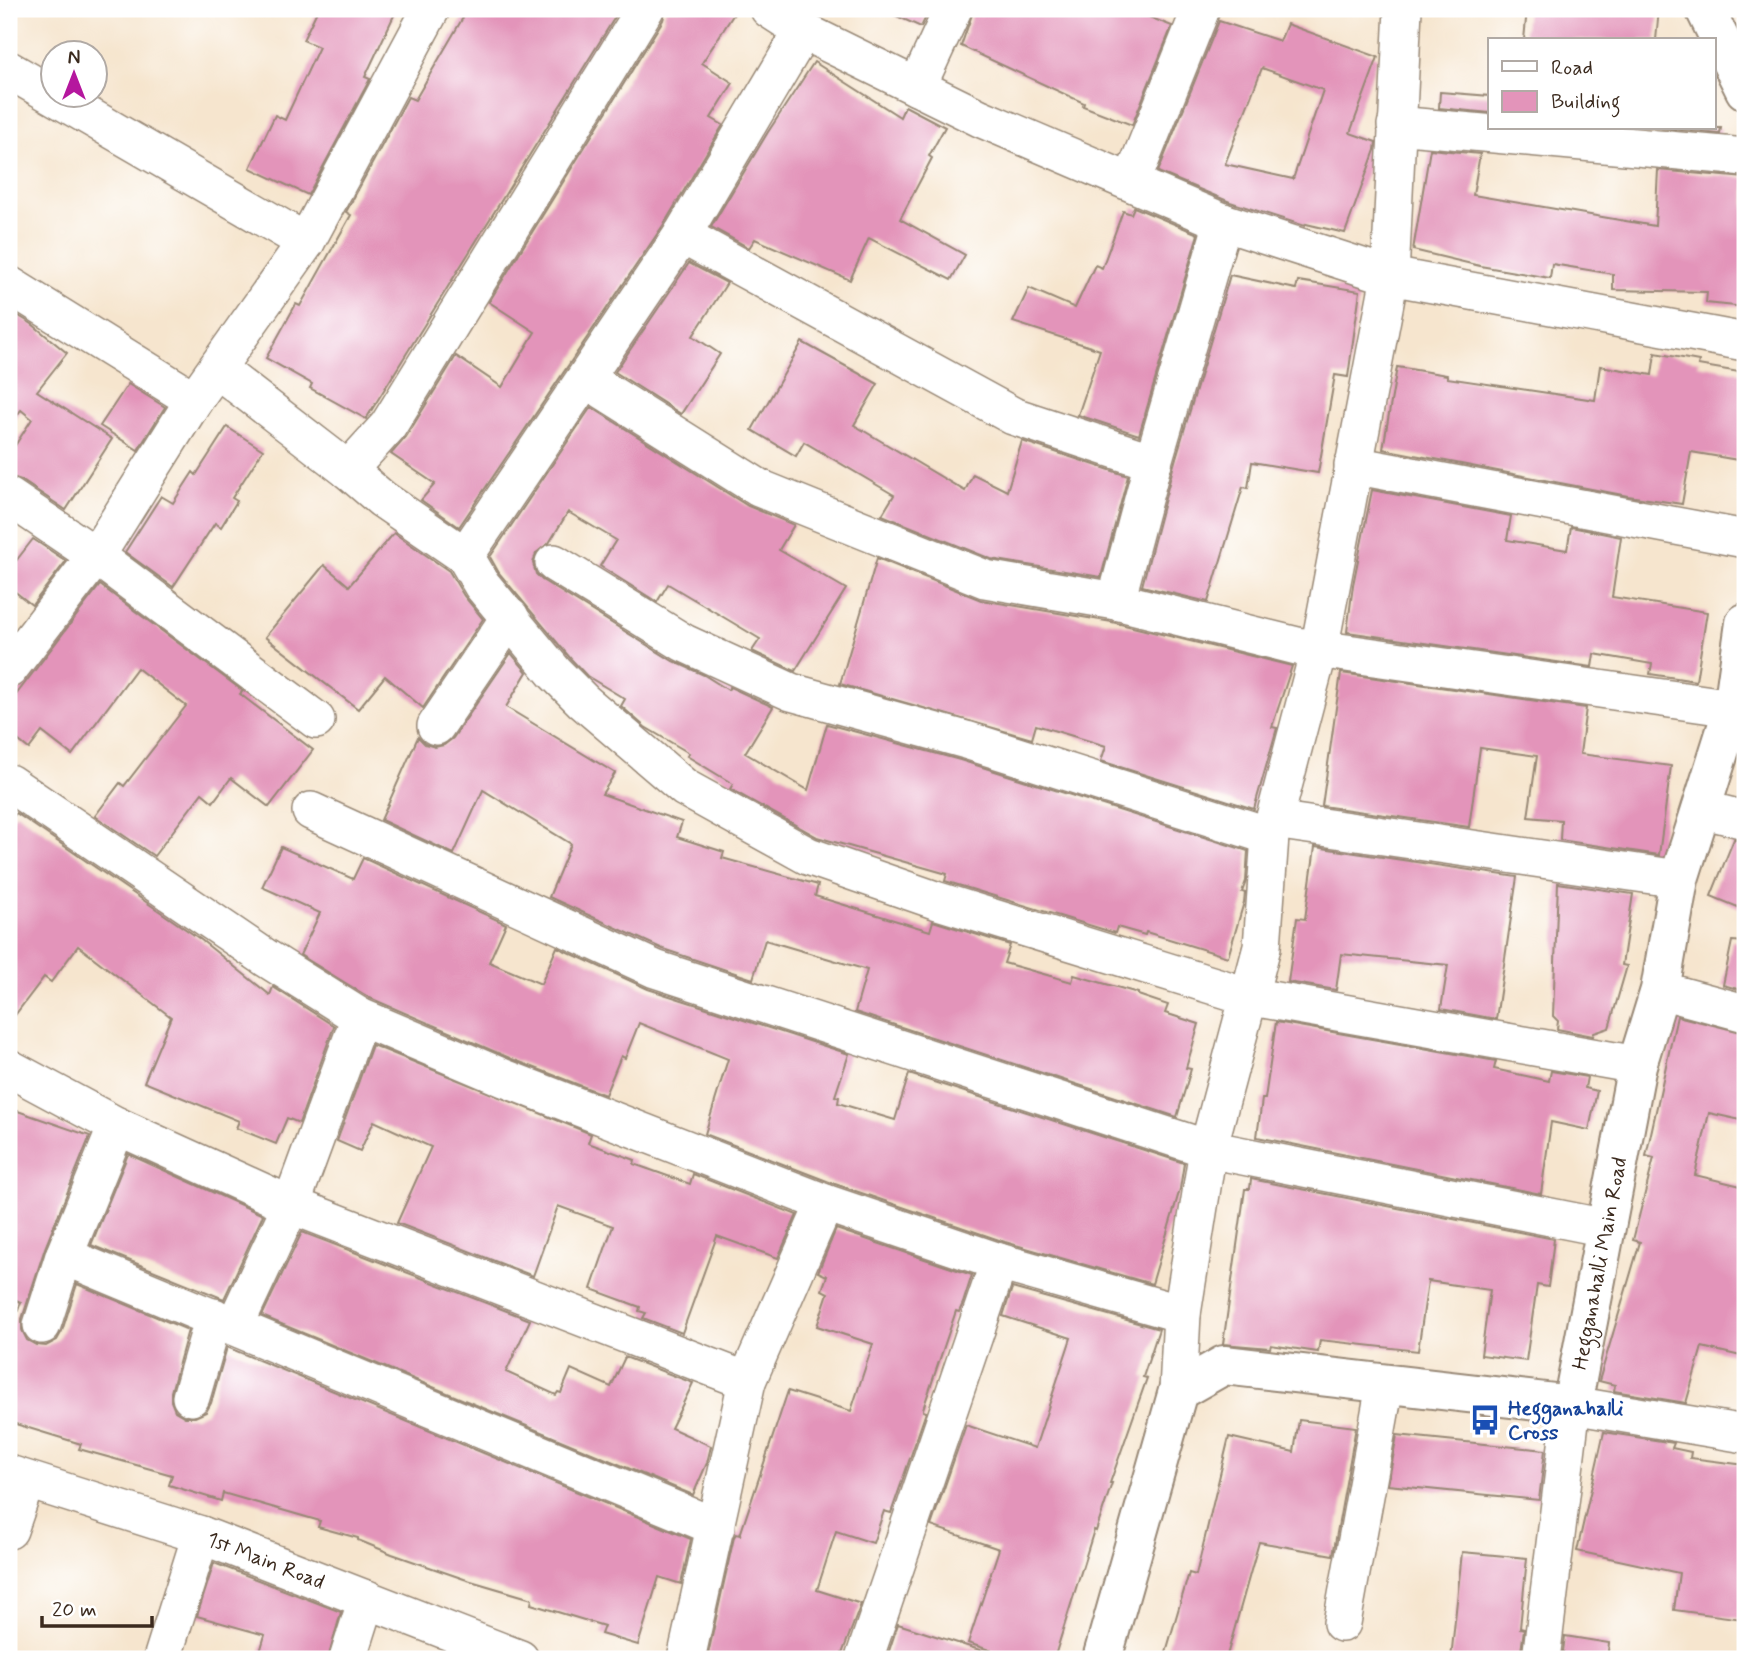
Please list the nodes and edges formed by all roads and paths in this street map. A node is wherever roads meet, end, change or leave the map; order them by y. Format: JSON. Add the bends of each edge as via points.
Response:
{"nodes":[{"id":1,"x":432,"y":9,"type":"edge"},
{"id":2,"x":645,"y":9,"type":"edge"},
{"id":3,"x":769,"y":9,"type":"edge"},
{"id":4,"x":953,"y":9,"type":"edge"},
{"id":5,"x":1201,"y":9,"type":"edge"},
{"id":6,"x":1403,"y":9,"type":"edge"},
{"id":7,"x":1705,"y":9,"type":"edge"},
{"id":8,"x":803,"y":31,"type":"junction"},
{"id":9,"x":9,"y":70,"type":"edge"},
{"id":10,"x":917,"y":87,"type":"junction"},
{"id":11,"x":1745,"y":90,"type":"edge"},
{"id":12,"x":1396,"y":125,"type":"junction"},
{"id":13,"x":1745,"y":157,"type":"edge"},
{"id":14,"x":1132,"y":181,"type":"junction"},
{"id":15,"x":1223,"y":222,"type":"junction"},
{"id":16,"x":682,"y":235,"type":"junction"},
{"id":17,"x":306,"y":242,"type":"junction"},
{"id":18,"x":1390,"y":276,"type":"junction"},
{"id":19,"x":9,"y":285,"type":"edge"},
{"id":20,"x":1745,"y":342,"type":"edge"},
{"id":21,"x":217,"y":369,"type":"junction"},
{"id":22,"x":586,"y":379,"type":"junction"},
{"id":23,"x":194,"y":400,"type":"junction"},
{"id":24,"x":1153,"y":462,"type":"junction"},
{"id":25,"x":1353,"y":465,"type":"junction"},
{"id":26,"x":348,"y":470,"type":"junction"},
{"id":27,"x":9,"y":496,"type":"edge"},
{"id":28,"x":1745,"y":539,"type":"edge"},
{"id":29,"x":96,"y":555,"type":"junction"},
{"id":30,"x":466,"y":556,"type":"junction"},
{"id":31,"x":554,"y":563,"type":"dead end"},
{"id":32,"x":1116,"y":601,"type":"junction"},
{"id":33,"x":510,"y":617,"type":"junction"},
{"id":34,"x":1745,"y":623,"type":"edge"},
{"id":35,"x":1319,"y":650,"type":"junction"},
{"id":36,"x":9,"y":669,"type":"edge"},
{"id":37,"x":1733,"y":708,"type":"junction"},
{"id":38,"x":316,"y":720,"type":"dead end"},
{"id":39,"x":436,"y":726,"type":"dead end"},
{"id":40,"x":9,"y":783,"type":"edge"},
{"id":41,"x":1701,"y":809,"type":"junction"},
{"id":42,"x":311,"y":811,"type":"dead end"},
{"id":43,"x":1745,"y":820,"type":"edge"},
{"id":44,"x":1272,"y":828,"type":"junction"},
{"id":45,"x":1679,"y":879,"type":"junction"},
{"id":46,"x":1660,"y":989,"type":"junction"},
{"id":47,"x":1247,"y":996,"type":"junction"},
{"id":48,"x":1745,"y":1013,"type":"edge"},
{"id":49,"x":360,"y":1017,"type":"junction"},
{"id":50,"x":1637,"y":1065,"type":"junction"},
{"id":51,"x":9,"y":1068,"type":"edge"},
{"id":52,"x":117,"y":1126,"type":"junction"},
{"id":53,"x":1208,"y":1149,"type":"junction"},
{"id":54,"x":825,"y":1203,"type":"junction"},
{"id":55,"x":291,"y":1205,"type":"junction"},
{"id":56,"x":1606,"y":1228,"type":"junction"},
{"id":57,"x":64,"y":1256,"type":"junction"},
{"id":58,"x":999,"y":1262,"type":"junction"},
{"id":59,"x":1182,"y":1314,"type":"junction"},
{"id":60,"x":225,"y":1321,"type":"junction"},
{"id":61,"x":42,"y":1325,"type":"dead end"},
{"id":62,"x":747,"y":1381,"type":"junction"},
{"id":63,"x":1385,"y":1385,"type":"junction"},
{"id":64,"x":1178,"y":1391,"type":"junction"},
{"id":65,"x":191,"y":1397,"type":"dead end"},
{"id":66,"x":1572,"y":1405,"type":"junction"},
{"id":67,"x":1745,"y":1434,"type":"edge"},
{"id":68,"x":17,"y":1478,"type":"edge"},
{"id":69,"x":716,"y":1527,"type":"junction"},
{"id":70,"x":9,"y":1530,"type":"edge"},
{"id":71,"x":201,"y":1535,"type":"junction"},
{"id":72,"x":367,"y":1599,"type":"junction"},
{"id":73,"x":1342,"y":1623,"type":"dead end"},
{"id":74,"x":162,"y":1659,"type":"edge"},
{"id":75,"x":348,"y":1659,"type":"edge"},
{"id":76,"x":520,"y":1659,"type":"edge"},
{"id":77,"x":686,"y":1659,"type":"edge"},
{"id":78,"x":864,"y":1659,"type":"edge"},
{"id":79,"x":1102,"y":1659,"type":"edge"},
{"id":80,"x":1541,"y":1659,"type":"edge"}],
"edges":[{"from":1,"to":17,"type":"street"},
{"from":2,"to":26,"type":"street","via":[[388,425]]},
{"from":3,"to":8,"type":"street"},
{"from":4,"to":10,"type":"street"},
{"from":5,"to":14,"type":"street"},
{"from":6,"to":12,"type":"street"},
{"from":7,"to":11,"type":"main road"},
{"from":8,"to":10,"type":"street"},
{"from":8,"to":16,"type":"street"},
{"from":9,"to":17,"type":"street"},
{"from":10,"to":14,"type":"street"},
{"from":12,"to":13,"type":"street"},
{"from":12,"to":18,"type":"street"},
{"from":14,"to":15,"type":"street"},
{"from":15,"to":18,"type":"street"},
{"from":15,"to":24,"type":"street"},
{"from":16,"to":22,"type":"street"},
{"from":16,"to":24,"type":"street","via":[[1013,416]]},
{"from":17,"to":21,"type":"street"},
{"from":18,"to":20,"type":"street"},
{"from":18,"to":25,"type":"street"},
{"from":19,"to":23,"type":"street"},
{"from":21,"to":23,"type":"street"},
{"from":21,"to":26,"type":"street"},
{"from":22,"to":30,"type":"street"},
{"from":22,"to":32,"type":"street","via":[[759,488],[985,579]]},
{"from":23,"to":29,"type":"street"},
{"from":24,"to":32,"type":"street"},
{"from":25,"to":28,"type":"street"},
{"from":25,"to":35,"type":"street"},
{"from":26,"to":30,"type":"street"},
{"from":27,"to":29,"type":"street"},
{"from":29,"to":36,"type":"street"},
{"from":29,"to":38,"type":"street"},
{"from":30,"to":33,"type":"street","via":[[482,585]]},
{"from":31,"to":44,"type":"street","via":[[684,643],[790,692]]},
{"from":32,"to":35,"type":"street"},
{"from":33,"to":39,"type":"street"},
{"from":33,"to":47,"type":"street","via":[[583,701],[685,788],[808,856]]},
{"from":34,"to":37,"type":"main road","name":"Hegganahalli Main Road"},
{"from":35,"to":37,"type":"street"},
{"from":35,"to":44,"type":"street"},
{"from":37,"to":41,"type":"main road","name":"Hegganahalli Main Road"},
{"from":40,"to":49,"type":"street","via":[[265,958]]},
{"from":41,"to":43,"type":"street"},
{"from":41,"to":45,"type":"main road","name":"Hegganahalli Main Road"},
{"from":42,"to":53,"type":"street","via":[[655,969]]},
{"from":44,"to":45,"type":"street"},
{"from":44,"to":47,"type":"street","via":[[1262,947]]},
{"from":45,"to":46,"type":"main road","name":"Hegganahalli Main Road"},
{"from":46,"to":48,"type":"street"},
{"from":46,"to":50,"type":"main road","name":"Hegganahalli Main Road"},
{"from":47,"to":50,"type":"street"},
{"from":47,"to":53,"type":"street"},
{"from":49,"to":54,"type":"street"},
{"from":49,"to":55,"type":"street"},
{"from":50,"to":56,"type":"main road","name":"Hegganahalli Main Road"},
{"from":51,"to":52,"type":"street"},
{"from":52,"to":55,"type":"street"},
{"from":52,"to":57,"type":"street"},
{"from":53,"to":56,"type":"street"},
{"from":53,"to":59,"type":"street"},
{"from":54,"to":58,"type":"street"},
{"from":54,"to":62,"type":"street"},
{"from":55,"to":60,"type":"street"},
{"from":55,"to":62,"type":"street"},
{"from":56,"to":66,"type":"main road","name":"Hegganahalli Main Road"},
{"from":57,"to":60,"type":"street"},
{"from":57,"to":61,"type":"street"},
{"from":58,"to":59,"type":"street"},
{"from":58,"to":78,"type":"street"},
{"from":59,"to":64,"type":"street"},
{"from":60,"to":65,"type":"street"},
{"from":60,"to":69,"type":"street"},
{"from":62,"to":69,"type":"street"},
{"from":63,"to":64,"type":"main road","via":[[1224,1365]]},
{"from":63,"to":66,"type":"main road"},
{"from":63,"to":73,"type":"street"},
{"from":64,"to":79,"type":"main road"},
{"from":66,"to":67,"type":"street"},
{"from":66,"to":80,"type":"street"},
{"from":68,"to":70,"type":"street"},
{"from":68,"to":71,"type":"street","name":"1st Main Road"},
{"from":69,"to":77,"type":"street"},
{"from":71,"to":72,"type":"street","name":"1st Main Road"},
{"from":71,"to":74,"type":"street"},
{"from":72,"to":75,"type":"street"},
{"from":72,"to":76,"type":"street","name":"1st Main Road"}]}
